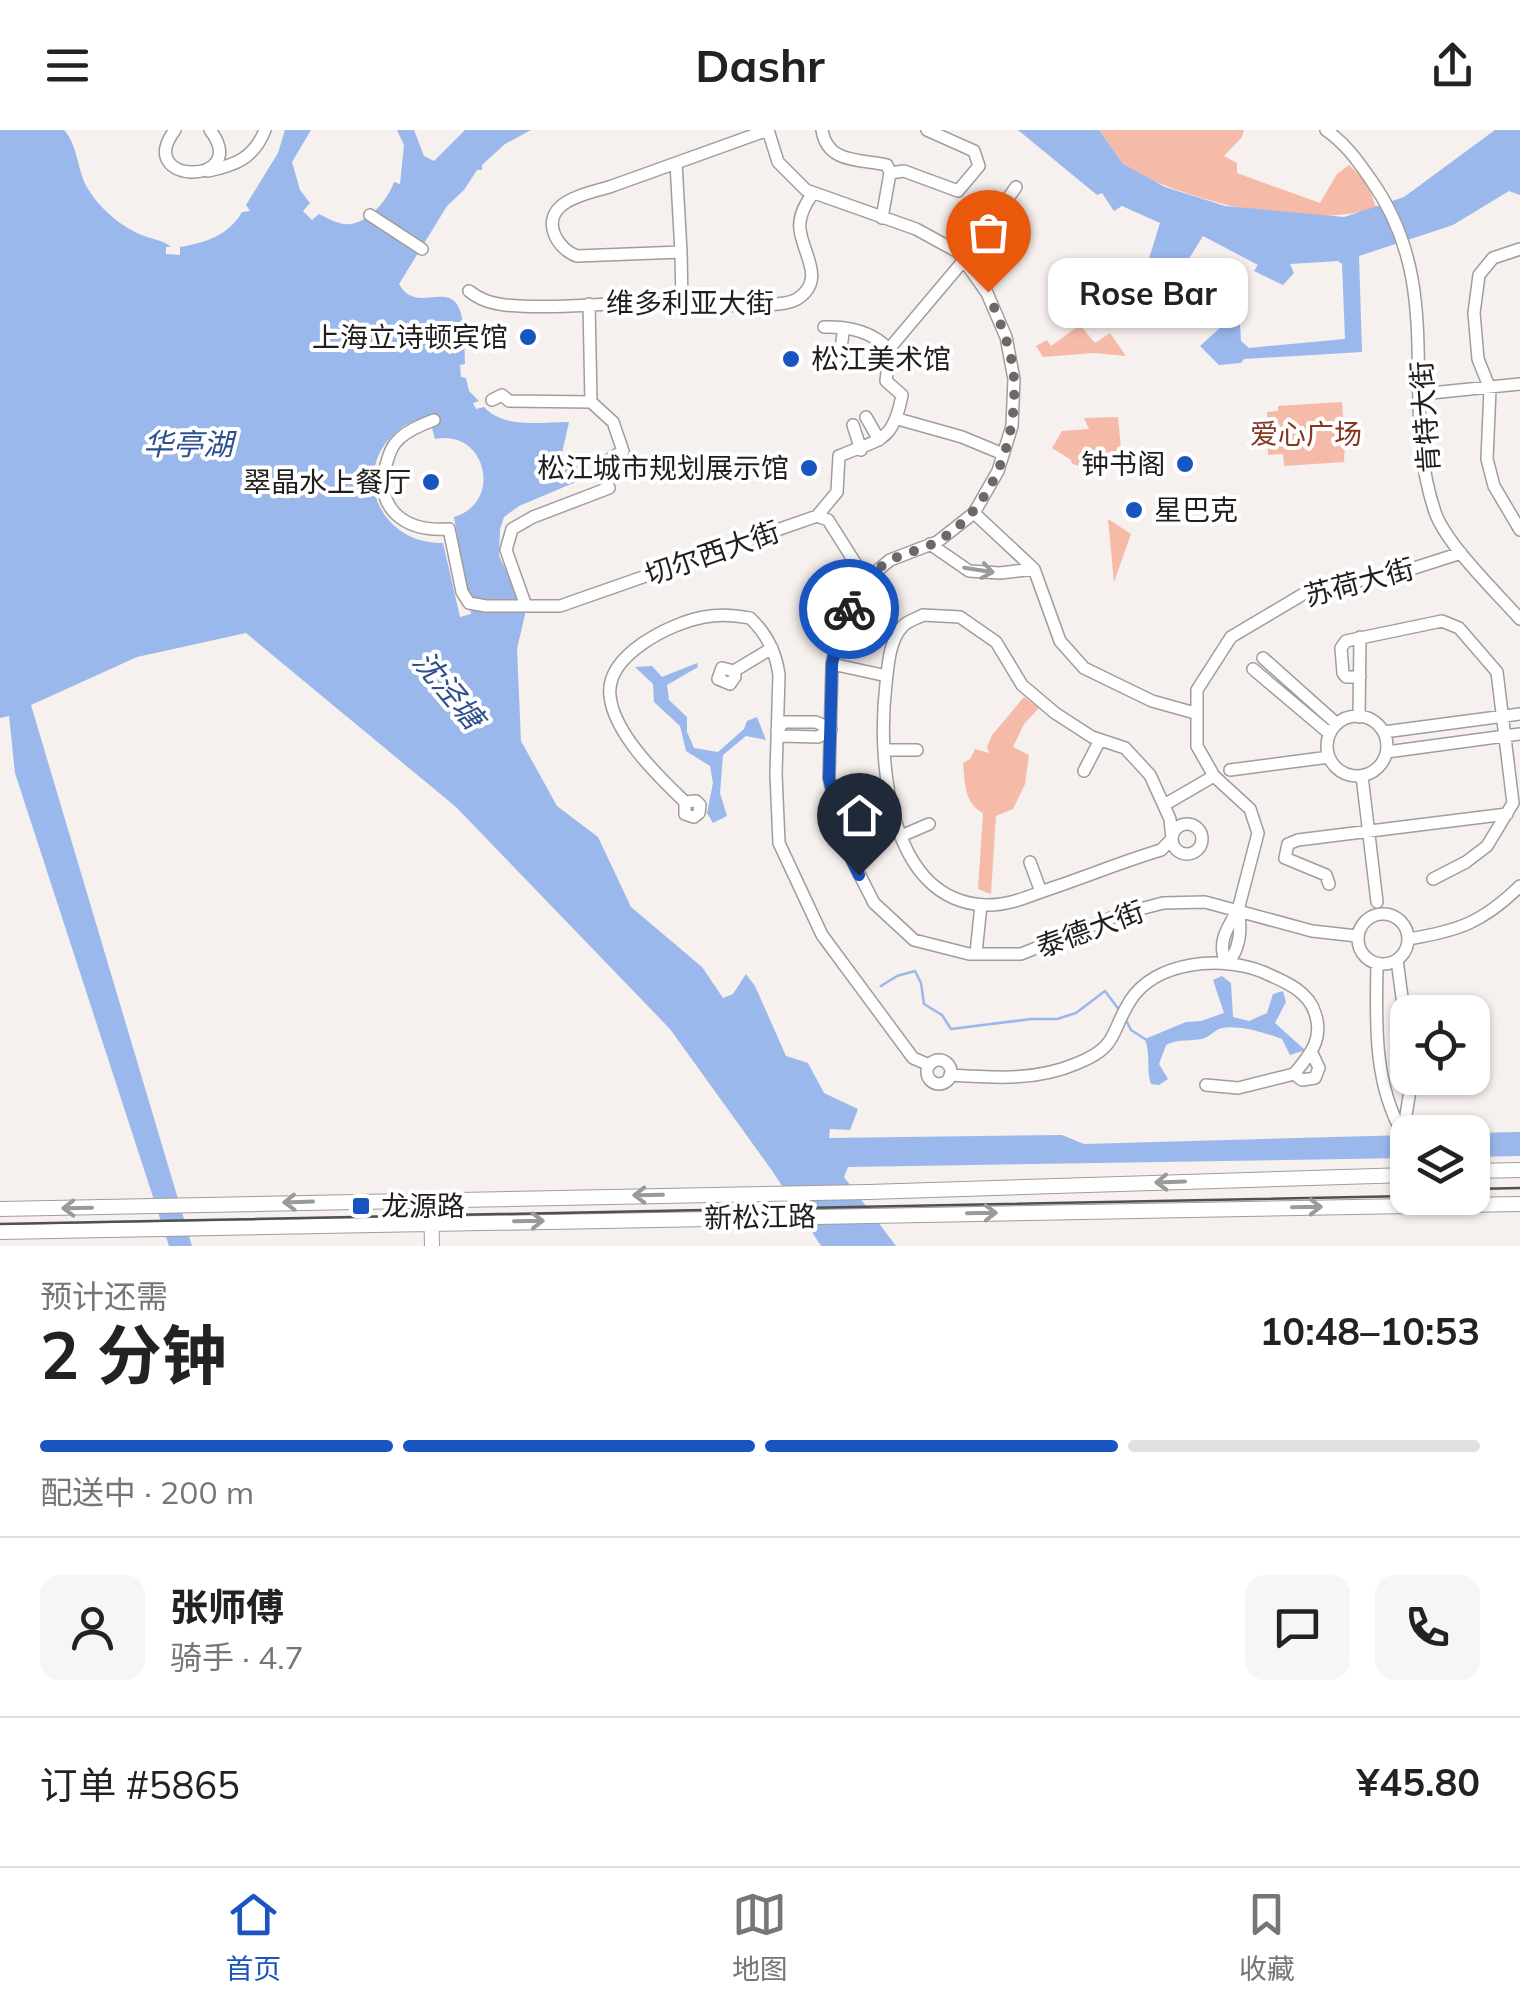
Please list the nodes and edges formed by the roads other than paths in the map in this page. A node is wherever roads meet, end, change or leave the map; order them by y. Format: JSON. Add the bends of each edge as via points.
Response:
{"nodes":[{"id":1,"x":175,"y":130,"type":"edge"},
{"id":2,"x":210,"y":130,"type":"edge"},
{"id":3,"x":265,"y":130,"type":"edge"},
{"id":4,"x":768,"y":130,"type":"edge"},
{"id":5,"x":822,"y":130,"type":"edge"},
{"id":6,"x":927,"y":130,"type":"edge"},
{"id":7,"x":1326,"y":130,"type":"edge"},
{"id":8,"x":676,"y":163,"type":"junction"},
{"id":9,"x":202,"y":173,"type":"junction"},
{"id":10,"x":890,"y":173,"type":"junction"},
{"id":11,"x":1016,"y":188,"type":"dead end"},
{"id":12,"x":813,"y":193,"type":"junction"},
{"id":13,"x":370,"y":214,"type":"dead end"},
{"id":14,"x":882,"y":218,"type":"junction"},
{"id":15,"x":422,"y":249,"type":"dead end"},
{"id":16,"x":1520,"y":249,"type":"edge"},
{"id":17,"x":681,"y":252,"type":"junction"},
{"id":18,"x":964,"y":260,"type":"junction"},
{"id":19,"x":470,"y":291,"type":"dead end"},
{"id":20,"x":682,"y":303,"type":"junction"},
{"id":21,"x":590,"y":304,"type":"junction"},
{"id":22,"x":824,"y":327,"type":"dead end"},
{"id":23,"x":844,"y":328,"type":"junction"},
{"id":24,"x":841,"y":347,"type":"dead end"},
{"id":25,"x":890,"y":349,"type":"junction"},
{"id":26,"x":1520,"y":384,"type":"edge"},
{"id":27,"x":1490,"y":389,"type":"junction"},
{"id":28,"x":1421,"y":394,"type":"junction"},
{"id":29,"x":492,"y":400,"type":"dead end"},
{"id":30,"x":591,"y":402,"type":"junction"},
{"id":31,"x":866,"y":417,"type":"dead end"},
{"id":32,"x":898,"y":419,"type":"junction"},
{"id":33,"x":434,"y":420,"type":"dead end"},
{"id":34,"x":852,"y":425,"type":"dead end"},
{"id":35,"x":879,"y":440,"type":"junction"},
{"id":36,"x":860,"y":450,"type":"junction"},
{"id":37,"x":1004,"y":454,"type":"junction"},
{"id":38,"x":974,"y":513,"type":"junction"},
{"id":39,"x":818,"y":516,"type":"junction"},
{"id":40,"x":1520,"y":530,"type":"edge"},
{"id":41,"x":930,"y":544,"type":"junction"},
{"id":42,"x":1461,"y":552,"type":"junction"},
{"id":43,"x":1034,"y":569,"type":"junction"},
{"id":44,"x":866,"y":580,"type":"junction"},
{"id":45,"x":526,"y":606,"type":"junction"},
{"id":46,"x":1520,"y":619,"type":"edge"},
{"id":47,"x":1360,"y":637,"type":"junction"},
{"id":48,"x":772,"y":648,"type":"junction"},
{"id":49,"x":1263,"y":658,"type":"dead end"},
{"id":50,"x":832,"y":664,"type":"junction"},
{"id":51,"x":1254,"y":669,"type":"dead end"},
{"id":52,"x":734,"y":672,"type":"dead end"},
{"id":53,"x":887,"y":676,"type":"junction"},
{"id":54,"x":1360,"y":677,"type":"junction"},
{"id":55,"x":1195,"y":713,"type":"junction"},
{"id":56,"x":1520,"y":714,"type":"edge"},
{"id":57,"x":1359,"y":716,"type":"junction"},
{"id":58,"x":1503,"y":716,"type":"junction"},
{"id":59,"x":830,"y":729,"type":"junction"},
{"id":60,"x":777,"y":730,"type":"junction"},
{"id":61,"x":1334,"y":730,"type":"junction"},
{"id":62,"x":1384,"y":732,"type":"junction"},
{"id":63,"x":1520,"y":734,"type":"edge"},
{"id":64,"x":1506,"y":736,"type":"junction"},
{"id":65,"x":1100,"y":740,"type":"junction"},
{"id":66,"x":885,"y":750,"type":"junction"},
{"id":67,"x":917,"y":750,"type":"dead end"},
{"id":68,"x":1387,"y":752,"type":"junction"},
{"id":69,"x":1329,"y":756,"type":"junction"},
{"id":70,"x":1230,"y":770,"type":"dead end"},
{"id":71,"x":1084,"y":771,"type":"dead end"},
{"id":72,"x":1214,"y":776,"type":"junction"},
{"id":73,"x":1362,"y":776,"type":"junction"},
{"id":74,"x":686,"y":802,"type":"dead end"},
{"id":75,"x":1164,"y":805,"type":"junction"},
{"id":76,"x":1507,"y":814,"type":"junction"},
{"id":77,"x":928,"y":824,"type":"dead end"},
{"id":78,"x":1369,"y":831,"type":"junction"},
{"id":79,"x":901,"y":836,"type":"junction"},
{"id":80,"x":1030,"y":862,"type":"dead end"},
{"id":81,"x":1433,"y":879,"type":"dead end"},
{"id":82,"x":1330,"y":884,"type":"dead end"},
{"id":83,"x":1520,"y":886,"type":"edge"},
{"id":84,"x":1042,"y":892,"type":"junction"},
{"id":85,"x":1378,"y":902,"type":"dead end"},
{"id":86,"x":981,"y":904,"type":"junction"},
{"id":87,"x":1238,"y":910,"type":"junction"},
{"id":88,"x":1357,"y":936,"type":"junction"},
{"id":89,"x":1408,"y":939,"type":"junction"},
{"id":90,"x":976,"y":953,"type":"junction"},
{"id":91,"x":1397,"y":960,"type":"junction"},
{"id":92,"x":1227,"y":964,"type":"junction"},
{"id":93,"x":1377,"y":964,"type":"junction"},
{"id":94,"x":1402,"y":995,"type":"edge"},
{"id":95,"x":1312,"y":1052,"type":"junction"},
{"id":96,"x":1294,"y":1074,"type":"junction"},
{"id":97,"x":1206,"y":1085,"type":"dead end"},
{"id":98,"x":1392,"y":1115,"type":"edge"},
{"id":99,"x":1520,"y":1170,"type":"edge"},
{"id":100,"x":1490,"y":1171,"type":"edge"},
{"id":101,"x":1390,"y":1176,"type":"edge"},
{"id":102,"x":431,"y":1198,"type":"junction"},
{"id":103,"x":1520,"y":1204,"type":"edge"},
{"id":104,"x":0,"y":1209,"type":"edge"},
{"id":105,"x":431,"y":1223,"type":"junction"},
{"id":106,"x":0,"y":1232,"type":"edge"},
{"id":107,"x":432,"y":1246,"type":"edge"}],
"edges":[{"from":1,"to":9,"type":"street","via":[[167,148],[172,164],[186,174]]},
{"from":2,"to":9,"type":"street","via":[[218,154]]},
{"from":3,"to":9,"type":"street","via":[[252,154]]},
{"from":4,"to":8,"type":"street"},
{"from":4,"to":12,"type":"street","via":[[778,162]]},
{"from":5,"to":10,"type":"street","via":[[836,155],[888,164]]},
{"from":6,"to":10,"type":"street","via":[[974,151],[980,166],[968,182],[958,191]]},
{"from":7,"to":28,"type":"street","name":"肯特大街","via":[[1343,142],[1384,198],[1403,246],[1416,284]]},
{"from":8,"to":17,"type":"street"},
{"from":8,"to":17,"type":"street","via":[[560,206],[553,222],[564,252],[577,256]]},
{"from":10,"to":14,"type":"street"},
{"from":11,"to":18,"type":"street"},
{"from":12,"to":14,"type":"street"},
{"from":12,"to":20,"type":"street","name":"维多利亚大街","via":[[800,229],[812,276],[796,300]]},
{"from":13,"to":15,"type":"street"},
{"from":14,"to":18,"type":"street","via":[[916,228]]},
{"from":16,"to":27,"type":"street","via":[[1493,258],[1476,288],[1478,359]]},
{"from":17,"to":20,"type":"street"},
{"from":18,"to":25,"type":"street"},
{"from":18,"to":37,"type":"street","via":[[988,292],[1006,337],[1014,379]]},
{"from":19,"to":21,"type":"street","name":"维多利亚大街","via":[[499,304]]},
{"from":20,"to":21,"type":"street","name":"维多利亚大街"},
{"from":21,"to":30,"type":"street"},
{"from":22,"to":23,"type":"street"},
{"from":23,"to":24,"type":"street"},
{"from":23,"to":25,"type":"street","via":[[865,332]]},
{"from":25,"to":32,"type":"street","via":[[896,360],[883,380],[902,395]]},
{"from":26,"to":27,"type":"street"},
{"from":27,"to":28,"type":"street"},
{"from":27,"to":40,"type":"street","via":[[1488,459],[1494,486]]},
{"from":28,"to":42,"type":"street","name":"肯特大街","via":[[1422,449],[1436,516]]},
{"from":29,"to":30,"type":"street","via":[[502,395],[509,401]]},
{"from":30,"to":45,"type":"street","via":[[613,422],[623,451],[601,465],[609,488],[512,529],[506,550]]},
{"from":31,"to":35,"type":"street"},
{"from":32,"to":35,"type":"street"},
{"from":32,"to":37,"type":"street"},
{"from":33,"to":45,"type":"street","name":"切尔西大街","via":[[391,448],[384,497],[406,522],[428,531],[449,529],[470,603]]},
{"from":34,"to":36,"type":"street"},
{"from":35,"to":36,"type":"street"},
{"from":36,"to":39,"type":"street","via":[[838,456],[838,492]]},
{"from":37,"to":38,"type":"street"},
{"from":38,"to":41,"type":"street"},
{"from":38,"to":43,"type":"street"},
{"from":39,"to":44,"type":"street","via":[[828,520]]},
{"from":39,"to":45,"type":"street","name":"切尔西大街","via":[[560,606]]},
{"from":41,"to":43,"type":"street","one_way":true,"via":[[969,571]]},
{"from":41,"to":44,"type":"street","via":[[890,560]]},
{"from":42,"to":46,"type":"street","name":"肯特大街"},
{"from":42,"to":55,"type":"street","name":"苏荷大街","via":[[1305,593],[1232,637],[1197,690]]},
{"from":43,"to":55,"type":"street","via":[[1060,641],[1084,668]]},
{"from":44,"to":50,"type":"street","name":"泰德大街","via":[[841,623]]},
{"from":47,"to":54,"type":"street"},
{"from":47,"to":54,"type":"street","via":[[1341,648],[1343,673]]},
{"from":47,"to":58,"type":"street","via":[[1442,621],[1458,628],[1497,672]]},
{"from":48,"to":52,"type":"street"},
{"from":48,"to":60,"type":"street","via":[[779,675]]},
{"from":48,"to":74,"type":"street","via":[[750,618],[706,616],[652,637],[616,670],[609,693],[621,727]]},
{"from":49,"to":61,"type":"street"},
{"from":50,"to":53,"type":"street"},
{"from":50,"to":59,"type":"street","name":"泰德大街"},
{"from":51,"to":61,"type":"street"},
{"from":53,"to":65,"type":"street","via":[[902,626],[924,615],[960,617],[996,642],[1022,685]]},
{"from":53,"to":66,"type":"street"},
{"from":54,"to":57,"type":"street"},
{"from":55,"to":72,"type":"street","via":[[1197,746]]},
{"from":56,"to":58,"type":"street"},
{"from":57,"to":61,"type":"street"},
{"from":57,"to":62,"type":"street"},
{"from":58,"to":62,"type":"street"},
{"from":58,"to":64,"type":"street"},
{"from":59,"to":60,"type":"street","via":[[784,722]]},
{"from":59,"to":90,"type":"street","name":"泰德大街","via":[[829,778],[845,846],[874,903],[914,940]]},
{"from":60,"to":92,"type":"street","via":[[779,842],[822,935],[912,1058],[945,1061],[950,1075],[1037,1078],[1110,1046],[1130,999],[1148,983],[1174,968]]},
{"from":61,"to":69,"type":"street"},
{"from":62,"to":68,"type":"street"},
{"from":63,"to":64,"type":"street"},
{"from":64,"to":68,"type":"street"},
{"from":64,"to":76,"type":"street","via":[[1513,794]]},
{"from":65,"to":71,"type":"street"},
{"from":65,"to":75,"type":"street","via":[[1126,748]]},
{"from":66,"to":67,"type":"street"},
{"from":66,"to":79,"type":"street"},
{"from":68,"to":73,"type":"street","via":[[1378,768]]},
{"from":69,"to":70,"type":"street"},
{"from":69,"to":73,"type":"street","via":[[1342,772]]},
{"from":72,"to":75,"type":"street"},
{"from":72,"to":87,"type":"street","via":[[1250,809],[1258,834]]},
{"from":73,"to":78,"type":"street"},
{"from":75,"to":84,"type":"street","via":[[1172,840],[1161,850]]},
{"from":76,"to":78,"type":"street"},
{"from":76,"to":81,"type":"street","via":[[1487,846]]},
{"from":77,"to":79,"type":"street"},
{"from":78,"to":82,"type":"street","via":[[1288,844],[1284,858],[1326,875]]},
{"from":78,"to":85,"type":"street"},
{"from":79,"to":86,"type":"street","via":[[926,881]]},
{"from":80,"to":84,"type":"street"},
{"from":83,"to":89,"type":"street","via":[[1475,922]]},
{"from":84,"to":86,"type":"street"},
{"from":86,"to":90,"type":"street"},
{"from":87,"to":88,"type":"street","name":"泰德大街"},
{"from":87,"to":90,"type":"street","name":"泰德大街","via":[[1163,903],[1021,954]]},
{"from":87,"to":92,"type":"street","via":[[1222,944]]},
{"from":88,"to":89,"type":"street","via":[[1368,918],[1380,914],[1398,918]]},
{"from":88,"to":93,"type":"street","via":[[1361,953]]},
{"from":89,"to":91,"type":"street"},
{"from":91,"to":93,"type":"street"},
{"from":91,"to":94,"type":"street"},
{"from":92,"to":95,"type":"street","via":[[1294,986],[1314,1008],[1320,1030]]},
{"from":93,"to":98,"type":"street","via":[[1375,1038]]},
{"from":95,"to":96,"type":"street"},
{"from":95,"to":96,"type":"street","via":[[1315,1078]]},
{"from":96,"to":97,"type":"street","via":[[1238,1088]]},
{"from":99,"to":100,"type":"main road"},
{"from":101,"to":102,"type":"main road","name":"新松江路","one_way":true},
{"from":102,"to":104,"type":"main road","name":"新松江路","one_way":true},
{"from":102,"to":105,"type":"main road"},
{"from":105,"to":103,"type":"main road","name":"新松江路","one_way":true},
{"from":105,"to":106,"type":"main road","name":"新松江路"},
{"from":105,"to":107,"type":"main road"}]}
